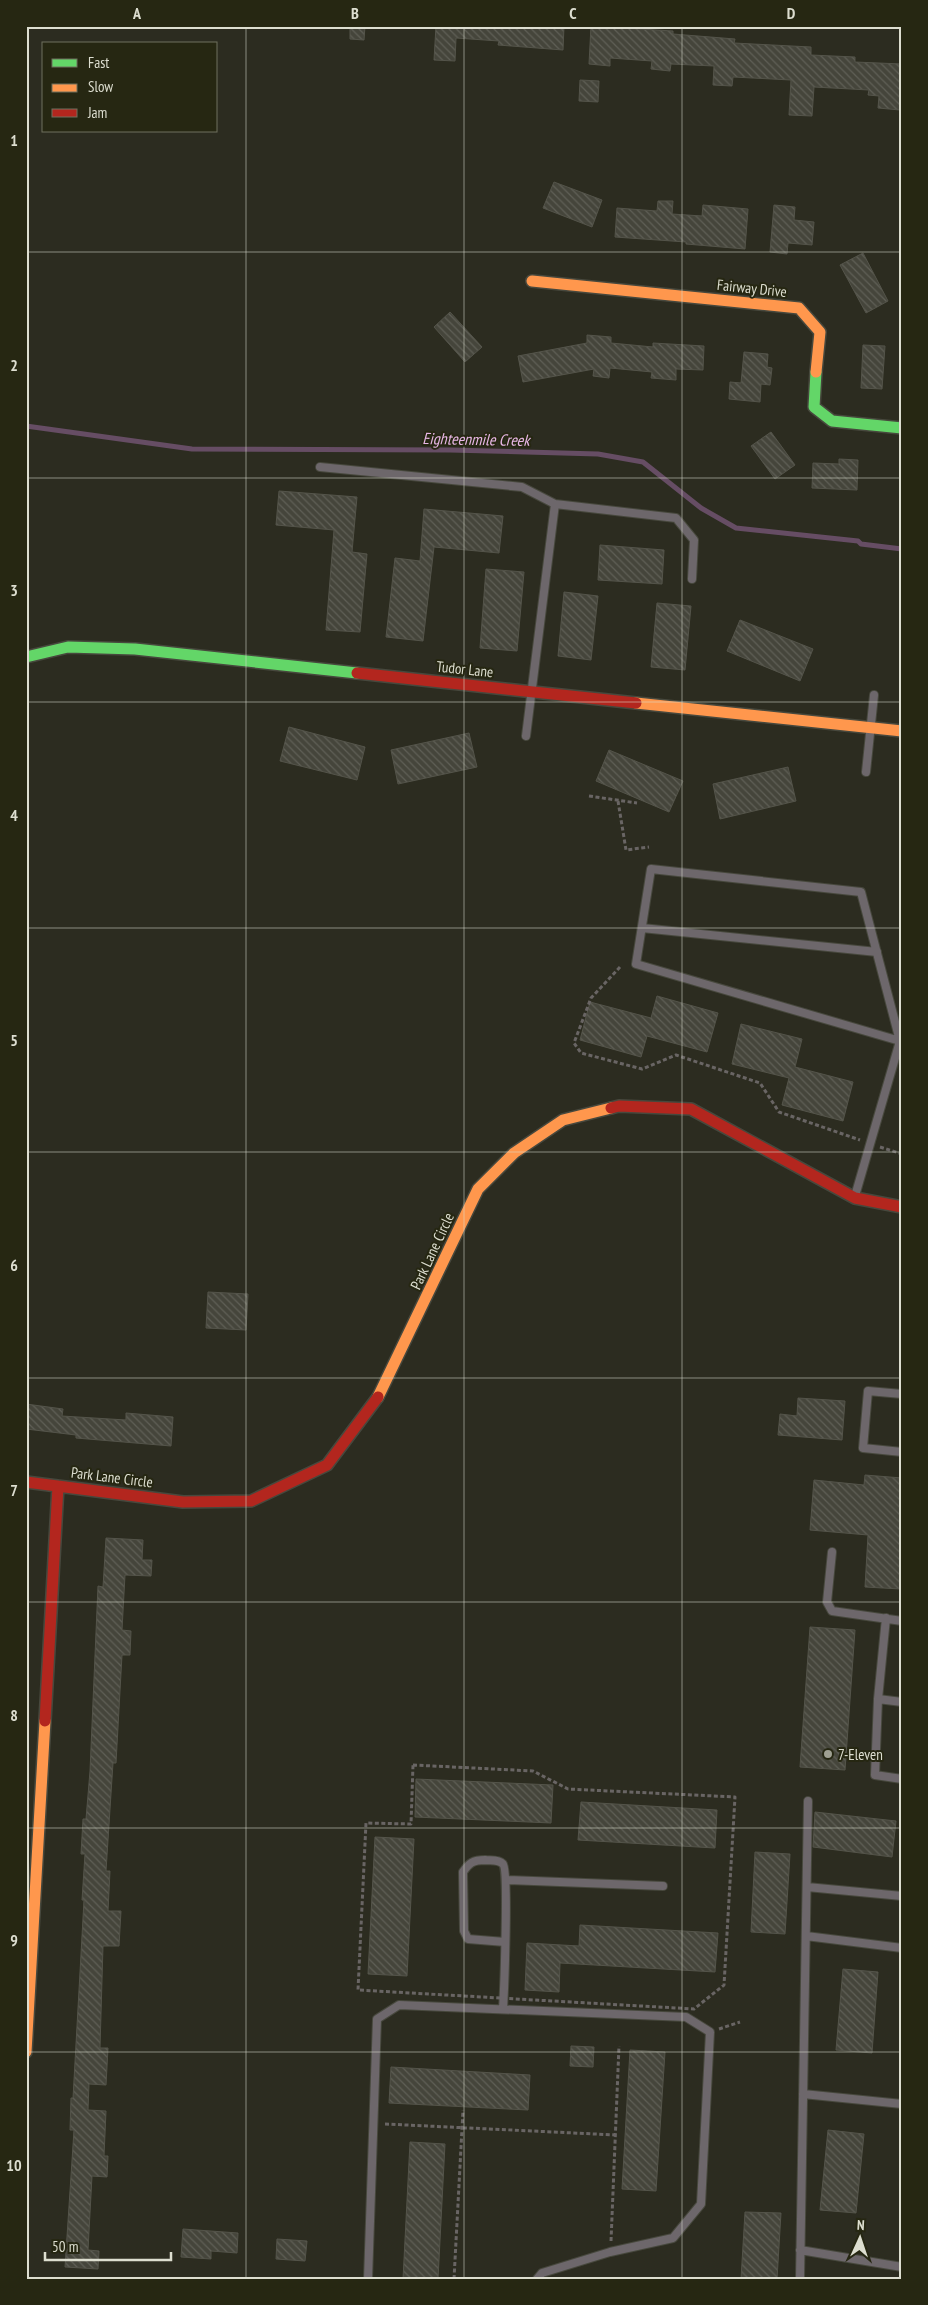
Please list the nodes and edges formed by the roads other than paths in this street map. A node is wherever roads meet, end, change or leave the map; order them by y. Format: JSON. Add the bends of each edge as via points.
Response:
{"nodes":[{"id":1,"x":532,"y":281,"type":"dead end"},
{"id":2,"x":902,"y":428,"type":"edge"},
{"id":3,"x":320,"y":467,"type":"dead end"},
{"id":4,"x":555,"y":504,"type":"junction"},
{"id":5,"x":692,"y":579,"type":"dead end"},
{"id":6,"x":26,"y":657,"type":"edge"},
{"id":7,"x":532,"y":691,"type":"junction"},
{"id":8,"x":874,"y":695,"type":"dead end"},
{"id":9,"x":870,"y":728,"type":"junction"},
{"id":10,"x":902,"y":731,"type":"edge"},
{"id":11,"x":526,"y":736,"type":"dead end"},
{"id":12,"x":866,"y":772,"type":"dead end"},
{"id":13,"x":642,"y":928,"type":"junction"},
{"id":14,"x":876,"y":952,"type":"junction"},
{"id":15,"x":900,"y":1041,"type":"junction"},
{"id":16,"x":855,"y":1198,"type":"junction"},
{"id":17,"x":902,"y":1207,"type":"edge"},
{"id":18,"x":902,"y":1394,"type":"edge"},
{"id":19,"x":902,"y":1452,"type":"edge"},
{"id":20,"x":26,"y":1482,"type":"edge"},
{"id":21,"x":58,"y":1486,"type":"junction"},
{"id":22,"x":832,"y":1552,"type":"dead end"},
{"id":23,"x":886,"y":1618,"type":"junction"},
{"id":24,"x":902,"y":1620,"type":"edge"},
{"id":25,"x":878,"y":1699,"type":"junction"},
{"id":26,"x":902,"y":1702,"type":"edge"},
{"id":27,"x":902,"y":1779,"type":"edge"},
{"id":28,"x":808,"y":1801,"type":"dead end"},
{"id":29,"x":506,"y":1880,"type":"junction"},
{"id":30,"x":663,"y":1886,"type":"dead end"},
{"id":31,"x":807,"y":1887,"type":"junction"},
{"id":32,"x":902,"y":1896,"type":"edge"},
{"id":33,"x":806,"y":1936,"type":"junction"},
{"id":34,"x":505,"y":1942,"type":"junction"},
{"id":35,"x":902,"y":1948,"type":"edge"},
{"id":36,"x":503,"y":2009,"type":"junction"},
{"id":37,"x":26,"y":2052,"type":"edge"},
{"id":38,"x":803,"y":2094,"type":"junction"},
{"id":39,"x":902,"y":2104,"type":"edge"},
{"id":40,"x":800,"y":2250,"type":"junction"},
{"id":41,"x":902,"y":2267,"type":"edge"},
{"id":42,"x":368,"y":2279,"type":"edge"},
{"id":43,"x":537,"y":2279,"type":"edge"},
{"id":44,"x":800,"y":2279,"type":"edge"}],
"edges":[{"from":1,"to":2,"type":"street","name":"Fairway Drive","via":[[799,308],[820,332],[814,407],[832,421]]},
{"from":3,"to":4,"type":"lane","via":[[522,487]]},
{"from":4,"to":5,"type":"lane","via":[[676,518],[694,540]]},
{"from":4,"to":7,"type":"lane"},
{"from":6,"to":7,"type":"street","name":"Tudor Lane","via":[[68,647],[135,649]]},
{"from":7,"to":9,"type":"street","name":"Tudor Lane"},
{"from":7,"to":11,"type":"lane"},
{"from":8,"to":9,"type":"lane"},
{"from":9,"to":10,"type":"street","name":"Tudor Lane"},
{"from":9,"to":12,"type":"lane"},
{"from":13,"to":14,"type":"lane"},
{"from":13,"to":14,"type":"lane","via":[[651,869],[860,892]]},
{"from":13,"to":15,"type":"lane","via":[[636,964]]},
{"from":14,"to":15,"type":"lane"},
{"from":15,"to":16,"type":"lane"},
{"from":16,"to":17,"type":"street","name":"Park Lane Circle"},
{"from":16,"to":21,"type":"street","name":"Park Lane Circle","via":[[691,1109],[620,1106],[563,1120],[514,1153],[478,1189],[380,1394],[327,1465],[251,1501],[183,1502]]},
{"from":18,"to":19,"type":"lane","via":[[868,1391],[863,1448]]},
{"from":20,"to":21,"type":"street","name":"Park Lane Circle"},
{"from":21,"to":37,"type":"street"},
{"from":22,"to":23,"type":"lane","via":[[827,1602],[832,1611]]},
{"from":23,"to":24,"type":"lane"},
{"from":23,"to":25,"type":"lane"},
{"from":25,"to":26,"type":"lane"},
{"from":25,"to":27,"type":"lane","via":[[875,1775]]},
{"from":28,"to":31,"type":"lane"},
{"from":29,"to":30,"type":"lane"},
{"from":29,"to":34,"type":"lane"},
{"from":29,"to":34,"type":"lane","via":[[506,1870],[497,1861],[475,1860],[464,1872],[464,1931],[468,1939]]},
{"from":31,"to":32,"type":"lane"},
{"from":31,"to":33,"type":"lane"},
{"from":33,"to":35,"type":"lane"},
{"from":33,"to":38,"type":"lane"},
{"from":34,"to":36,"type":"lane"},
{"from":36,"to":42,"type":"lane","via":[[399,2005],[377,2018]]},
{"from":36,"to":43,"type":"lane","via":[[686,2017],[710,2032],[701,2204],[673,2238],[610,2252],[542,2273]]},
{"from":38,"to":39,"type":"lane"},
{"from":38,"to":40,"type":"lane"},
{"from":40,"to":41,"type":"lane"},
{"from":40,"to":44,"type":"lane"}]}
